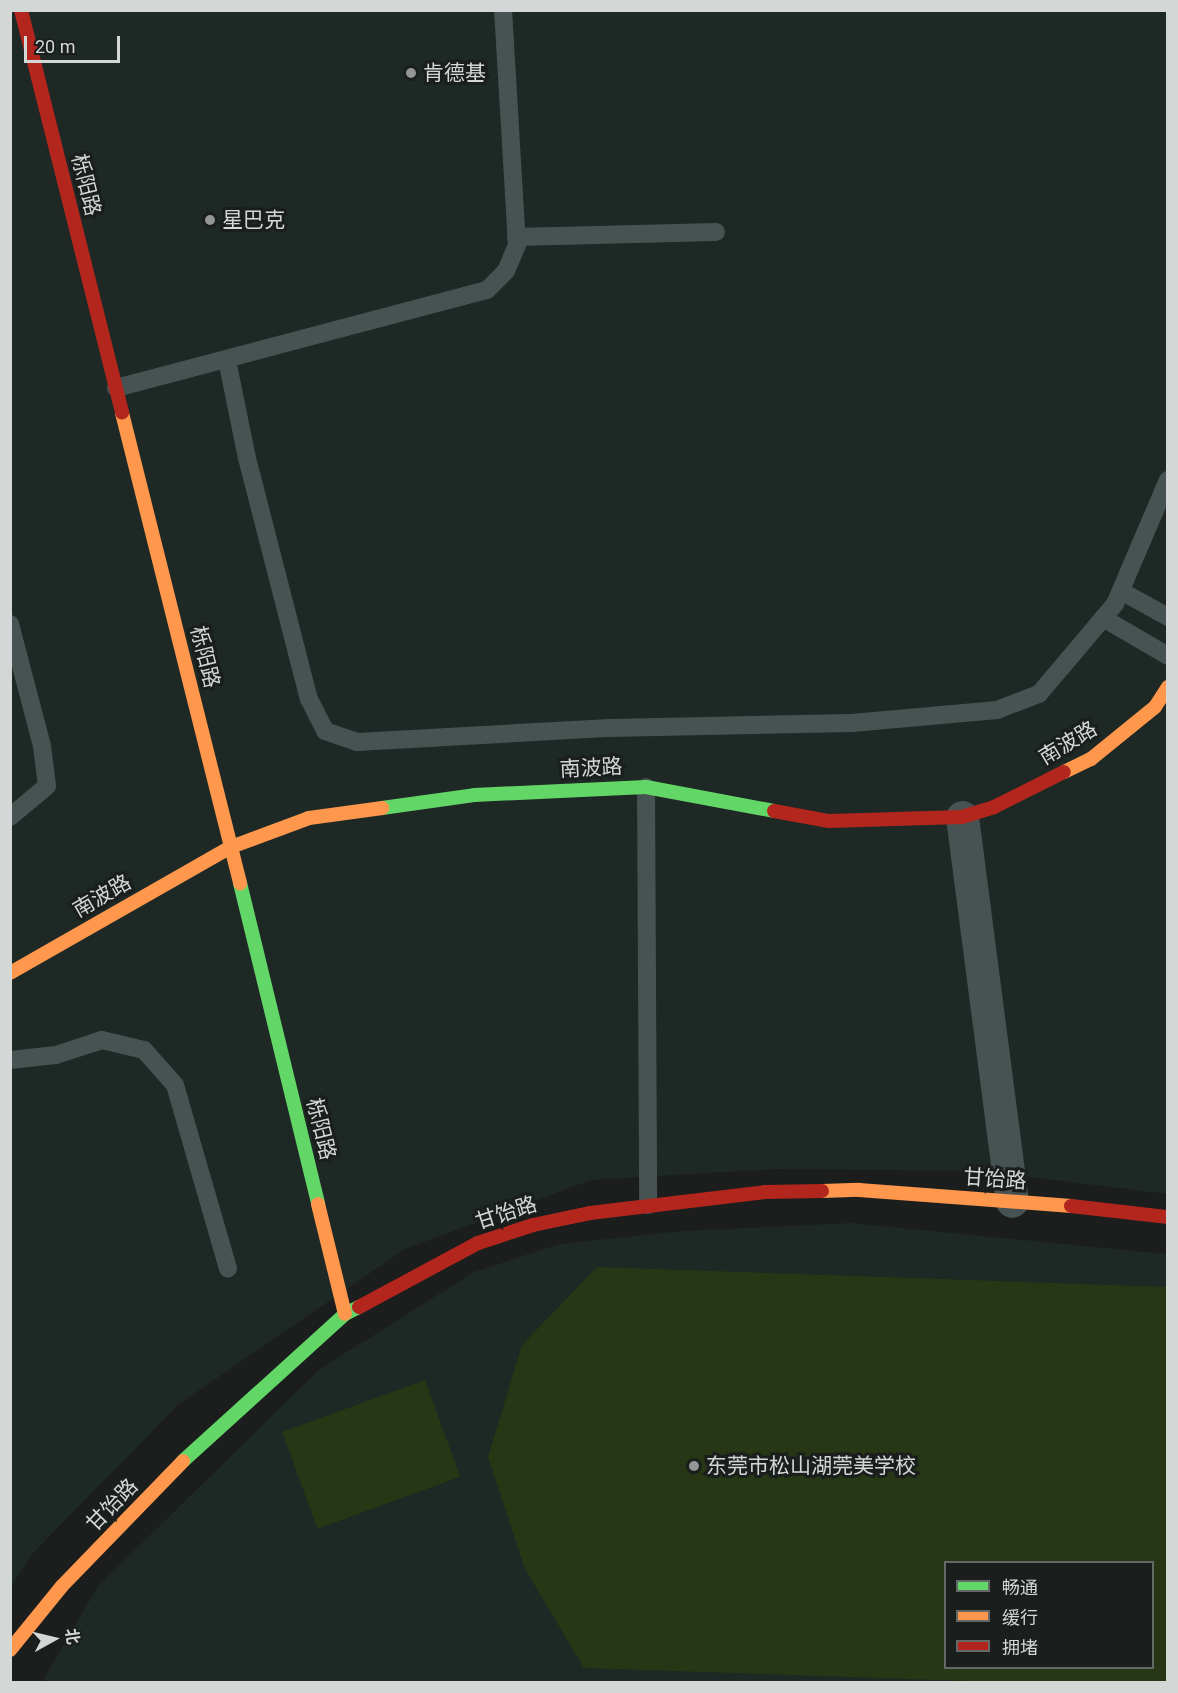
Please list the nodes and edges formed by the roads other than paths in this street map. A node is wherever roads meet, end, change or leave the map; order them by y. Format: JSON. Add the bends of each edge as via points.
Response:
{"nodes":[{"id":1,"x":503,"y":10,"type":"edge"},
{"id":2,"x":19,"y":22,"type":"edge"},
{"id":3,"x":716,"y":232,"type":"dead end"},
{"id":4,"x":516,"y":237,"type":"junction"},
{"id":5,"x":226,"y":360,"type":"junction"},
{"id":6,"x":116,"y":388,"type":"junction"},
{"id":7,"x":1167,"y":480,"type":"edge"},
{"id":8,"x":1121,"y":591,"type":"junction"},
{"id":9,"x":1167,"y":617,"type":"edge"},
{"id":10,"x":1103,"y":618,"type":"junction"},
{"id":11,"x":10,"y":624,"type":"edge"},
{"id":12,"x":1167,"y":656,"type":"edge"},
{"id":13,"x":1167,"y":687,"type":"edge"},
{"id":14,"x":646,"y":787,"type":"junction"},
{"id":15,"x":10,"y":817,"type":"edge"},
{"id":16,"x":962,"y":817,"type":"junction"},
{"id":17,"x":231,"y":847,"type":"junction"},
{"id":18,"x":10,"y":973,"type":"edge"},
{"id":19,"x":10,"y":1060,"type":"edge"},
{"id":20,"x":1012,"y":1201,"type":"junction"},
{"id":21,"x":648,"y":1205,"type":"junction"},
{"id":22,"x":1167,"y":1217,"type":"edge"},
{"id":23,"x":228,"y":1269,"type":"dead end"},
{"id":24,"x":345,"y":1314,"type":"junction"},
{"id":25,"x":10,"y":1650,"type":"edge"}],
"edges":[{"from":1,"to":4,"type":"lane"},
{"from":2,"to":6,"type":"street","name":"栎阳路"},
{"from":3,"to":4,"type":"lane"},
{"from":4,"to":5,"type":"lane","via":[[506,271],[487,290]]},
{"from":5,"to":6,"type":"lane"},
{"from":5,"to":10,"type":"lane","via":[[309,699],[325,731],[357,742],[610,728],[852,723],[997,710],[1039,694]]},
{"from":6,"to":17,"type":"street","name":"栎阳路"},
{"from":7,"to":8,"type":"lane"},
{"from":8,"to":9,"type":"lane"},
{"from":8,"to":10,"type":"lane"},
{"from":10,"to":12,"type":"lane"},
{"from":11,"to":15,"type":"lane","via":[[42,746],[47,786]]},
{"from":13,"to":16,"type":"street","name":"南波路","via":[[1155,707],[1092,759],[994,807]]},
{"from":14,"to":16,"type":"street","name":"南波路","via":[[829,821]]},
{"from":14,"to":17,"type":"street","name":"南波路","via":[[474,795],[309,818]]},
{"from":14,"to":21,"type":"lane"},
{"from":16,"to":20,"type":"street"},
{"from":17,"to":18,"type":"street","name":"南波路"},
{"from":17,"to":24,"type":"street","name":"栎阳路"},
{"from":19,"to":23,"type":"lane","via":[[56,1055],[102,1040],[144,1050],[175,1084]]},
{"from":20,"to":21,"type":"street","name":"甘饴路","via":[[859,1190],[765,1192]]},
{"from":20,"to":22,"type":"street","name":"甘饴路"},
{"from":21,"to":24,"type":"street","name":"甘饴路","via":[[533,1225],[478,1243]]},
{"from":24,"to":25,"type":"street","name":"甘饴路","via":[[183,1461],[62,1586]]}]}
